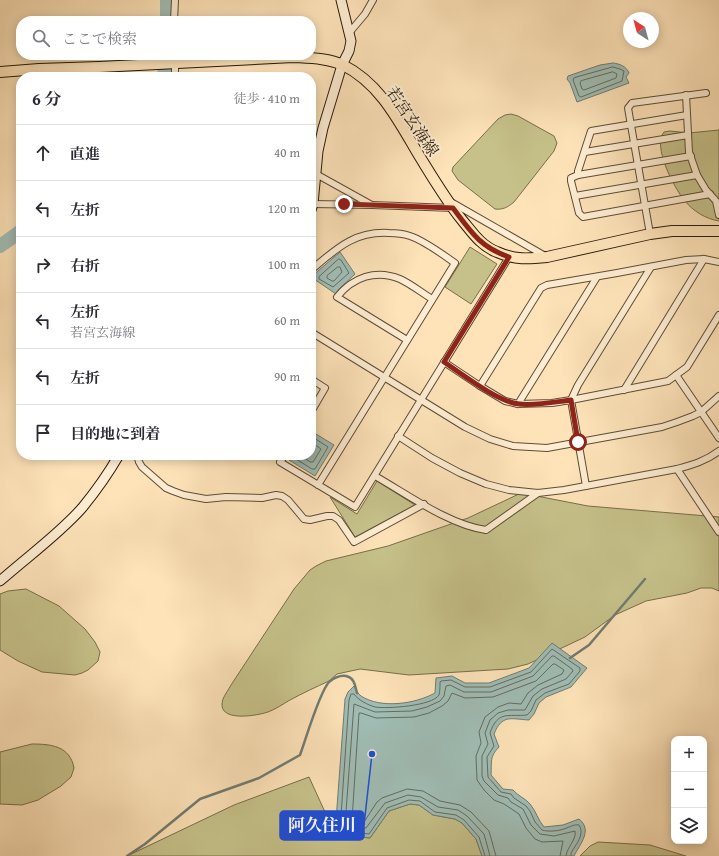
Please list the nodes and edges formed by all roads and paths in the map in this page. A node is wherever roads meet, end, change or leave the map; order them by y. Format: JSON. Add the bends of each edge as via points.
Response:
{"nodes":[{"id":1,"x":175,"y":0,"type":"edge"},
{"id":2,"x":373,"y":0,"type":"edge"},
{"id":3,"x":342,"y":1,"type":"edge"},
{"id":4,"x":174,"y":16,"type":"edge"},
{"id":5,"x":349,"y":32,"type":"junction"},
{"id":6,"x":316,"y":58,"type":"edge"},
{"id":7,"x":204,"y":60,"type":"edge"},
{"id":8,"x":174,"y":61,"type":"edge"},
{"id":9,"x":342,"y":65,"type":"junction"},
{"id":10,"x":0,"y":72,"type":"edge"},
{"id":11,"x":175,"y":72,"type":"edge"},
{"id":12,"x":706,"y":93,"type":"dead end"},
{"id":13,"x":686,"y":95,"type":"junction"},
{"id":14,"x":687,"y":115,"type":"junction"},
{"id":15,"x":631,"y":124,"type":"junction"},
{"id":16,"x":688,"y":134,"type":"junction"},
{"id":17,"x":316,"y":144,"type":"edge"},
{"id":18,"x":634,"y":144,"type":"junction"},
{"id":19,"x":585,"y":152,"type":"junction"},
{"id":20,"x":691,"y":156,"type":"junction"},
{"id":21,"x":638,"y":164,"type":"junction"},
{"id":22,"x":316,"y":174,"type":"edge"},
{"id":23,"x":578,"y":175,"type":"junction"},
{"id":24,"x":697,"y":175,"type":"junction"},
{"id":25,"x":641,"y":184,"type":"junction"},
{"id":26,"x":710,"y":194,"type":"junction"},
{"id":27,"x":575,"y":196,"type":"junction"},
{"id":28,"x":446,"y":199,"type":"junction"},
{"id":29,"x":372,"y":205,"type":"junction"},
{"id":30,"x":645,"y":206,"type":"junction"},
{"id":31,"x":316,"y":207,"type":"edge"},
{"id":32,"x":453,"y":208,"type":"junction"},
{"id":33,"x":719,"y":215,"type":"edge"},
{"id":34,"x":719,"y":231,"type":"edge"},
{"id":35,"x":650,"y":234,"type":"junction"},
{"id":36,"x":509,"y":257,"type":"junction"},
{"id":37,"x":547,"y":257,"type":"junction"},
{"id":38,"x":704,"y":259,"type":"junction"},
{"id":39,"x":719,"y":262,"type":"edge"},
{"id":40,"x":316,"y":266,"type":"edge"},
{"id":41,"x":651,"y":267,"type":"junction"},
{"id":42,"x":596,"y":277,"type":"junction"},
{"id":43,"x":432,"y":299,"type":"junction"},
{"id":44,"x":719,"y":315,"type":"edge"},
{"id":45,"x":316,"y":335,"type":"edge"},
{"id":46,"x":407,"y":340,"type":"junction"},
{"id":47,"x":444,"y":362,"type":"junction"},
{"id":48,"x":676,"y":376,"type":"junction"},
{"id":49,"x":384,"y":377,"type":"junction"},
{"id":50,"x":316,"y":383,"type":"edge"},
{"id":51,"x":480,"y":386,"type":"junction"},
{"id":52,"x":624,"y":390,"type":"junction"},
{"id":53,"x":719,"y":396,"type":"edge"},
{"id":54,"x":421,"y":400,"type":"junction"},
{"id":55,"x":571,"y":400,"type":"junction"},
{"id":56,"x":316,"y":403,"type":"edge"},
{"id":57,"x":518,"y":404,"type":"junction"},
{"id":58,"x":701,"y":412,"type":"junction"},
{"id":59,"x":398,"y":436,"type":"junction"},
{"id":60,"x":719,"y":438,"type":"edge"},
{"id":61,"x":578,"y":442,"type":"junction"},
{"id":62,"x":719,"y":451,"type":"edge"},
{"id":63,"x":116,"y":460,"type":"edge"},
{"id":64,"x":138,"y":460,"type":"edge"},
{"id":65,"x":281,"y":460,"type":"edge"},
{"id":66,"x":677,"y":469,"type":"junction"},
{"id":67,"x":375,"y":476,"type":"junction"},
{"id":68,"x":318,"y":485,"type":"junction"},
{"id":69,"x":586,"y":486,"type":"junction"},
{"id":70,"x":538,"y":492,"type":"junction"},
{"id":71,"x":424,"y":504,"type":"junction"},
{"id":72,"x":719,"y":532,"type":"edge"},
{"id":73,"x":0,"y":581,"type":"edge"}],
"edges":[{"from":1,"to":4,"type":"street"},
{"from":2,"to":5,"type":"street"},
{"from":3,"to":5,"type":"street"},
{"from":5,"to":9,"type":"street","via":[[349,51]]},
{"from":6,"to":9,"type":"main road","name":"若宮玄海線"},
{"from":7,"to":8,"type":"main road","name":"若宮玄海線"},
{"from":8,"to":10,"type":"main road","name":"若宮玄海線","via":[[159,64]]},
{"from":8,"to":11,"type":"street"},
{"from":9,"to":17,"type":"street"},
{"from":9,"to":28,"type":"main road","name":"若宮玄海線","via":[[365,81],[388,104]]},
{"from":12,"to":13,"type":"street"},
{"from":13,"to":14,"type":"street"},
{"from":13,"to":15,"type":"street","via":[[632,103],[628,108]]},
{"from":14,"to":15,"type":"street"},
{"from":14,"to":16,"type":"street"},
{"from":15,"to":18,"type":"street"},
{"from":15,"to":19,"type":"street","via":[[591,131]]},
{"from":16,"to":18,"type":"street"},
{"from":16,"to":20,"type":"street"},
{"from":18,"to":19,"type":"street"},
{"from":18,"to":21,"type":"street"},
{"from":19,"to":23,"type":"street"},
{"from":20,"to":21,"type":"street"},
{"from":20,"to":24,"type":"street"},
{"from":21,"to":23,"type":"street"},
{"from":21,"to":25,"type":"street"},
{"from":22,"to":29,"type":"street"},
{"from":23,"to":27,"type":"street","via":[[571,179]]},
{"from":24,"to":25,"type":"street"},
{"from":24,"to":26,"type":"street"},
{"from":25,"to":27,"type":"street"},
{"from":25,"to":30,"type":"street"},
{"from":26,"to":30,"type":"street"},
{"from":26,"to":33,"type":"street","via":[[716,201]]},
{"from":27,"to":30,"type":"street","via":[[578,213],[583,217]]},
{"from":28,"to":32,"type":"main road","name":"若宮玄海線"},
{"from":28,"to":37,"type":"street"},
{"from":29,"to":31,"type":"street"},
{"from":29,"to":32,"type":"street"},
{"from":30,"to":35,"type":"street"},
{"from":32,"to":36,"type":"main road","name":"若宮玄海線","via":[[479,240],[496,252]]},
{"from":34,"to":35,"type":"main road","name":"若宮玄海線","via":[[672,231]]},
{"from":35,"to":37,"type":"main road","name":"若宮玄海線"},
{"from":36,"to":37,"type":"main road","name":"若宮玄海線"},
{"from":36,"to":47,"type":"street"},
{"from":38,"to":39,"type":"street"},
{"from":38,"to":41,"type":"street"},
{"from":38,"to":52,"type":"street"},
{"from":40,"to":43,"type":"street","via":[[331,252],[366,234],[379,232],[410,236],[455,263]]},
{"from":41,"to":42,"type":"street"},
{"from":41,"to":55,"type":"street"},
{"from":42,"to":51,"type":"street","via":[[541,288]]},
{"from":42,"to":57,"type":"street"},
{"from":43,"to":46,"type":"street"},
{"from":43,"to":46,"type":"street","via":[[401,280],[381,274],[364,276],[354,281],[337,297]]},
{"from":44,"to":48,"type":"street","via":[[687,367]]},
{"from":45,"to":49,"type":"street"},
{"from":46,"to":49,"type":"street"},
{"from":47,"to":51,"type":"street"},
{"from":47,"to":54,"type":"street"},
{"from":48,"to":52,"type":"street"},
{"from":48,"to":58,"type":"street"},
{"from":49,"to":54,"type":"street"},
{"from":49,"to":68,"type":"street"},
{"from":50,"to":56,"type":"street","via":[[325,388]]},
{"from":51,"to":57,"type":"street","via":[[505,401]]},
{"from":52,"to":55,"type":"street"},
{"from":53,"to":58,"type":"street"},
{"from":54,"to":59,"type":"street"},
{"from":54,"to":61,"type":"street","via":[[465,427],[513,446],[547,448]]},
{"from":55,"to":57,"type":"street"},
{"from":55,"to":61,"type":"street"},
{"from":58,"to":60,"type":"street"},
{"from":58,"to":61,"type":"street","via":[[662,427]]},
{"from":59,"to":67,"type":"street"},
{"from":59,"to":70,"type":"street","via":[[432,458],[486,484],[508,490]]},
{"from":61,"to":69,"type":"street"},
{"from":62,"to":66,"type":"street","via":[[710,458]]},
{"from":63,"to":73,"type":"street","via":[[94,493],[68,523]]},
{"from":64,"to":71,"type":"street","via":[[166,488],[184,495],[206,499],[282,496],[304,519],[333,516],[339,520],[354,542]]},
{"from":65,"to":68,"type":"street","via":[[280,462]]},
{"from":66,"to":69,"type":"street"},
{"from":66,"to":72,"type":"street"},
{"from":67,"to":68,"type":"street","via":[[355,507]]},
{"from":67,"to":71,"type":"street"},
{"from":69,"to":70,"type":"street"},
{"from":70,"to":71,"type":"street","via":[[486,530],[472,528]]}]}
